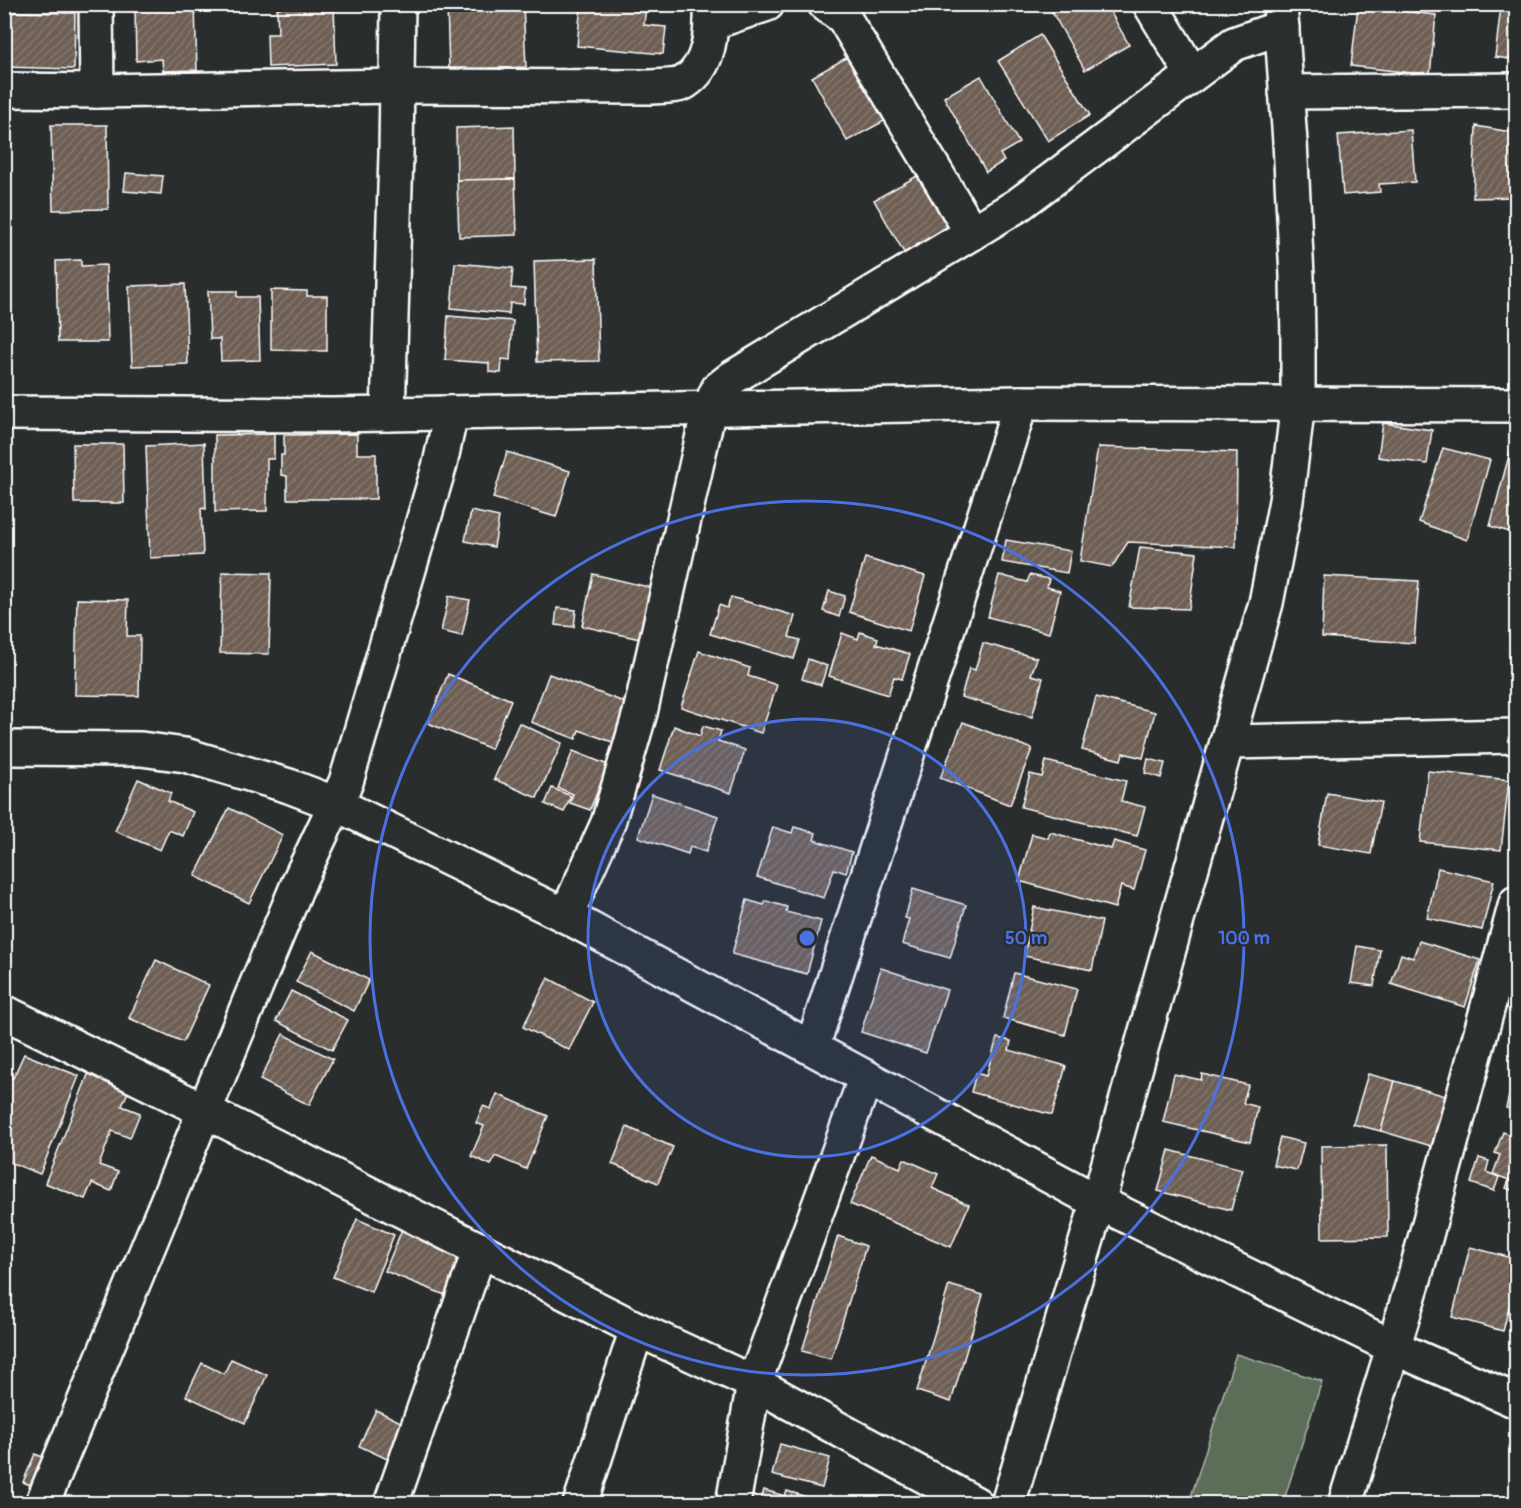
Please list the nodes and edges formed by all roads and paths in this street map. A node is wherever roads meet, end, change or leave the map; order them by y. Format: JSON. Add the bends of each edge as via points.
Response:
{"nodes":[{"id":1,"x":96,"y":4,"type":"edge"},
{"id":2,"x":398,"y":4,"type":"edge"},
{"id":3,"x":767,"y":4,"type":"edge"},
{"id":4,"x":825,"y":4,"type":"edge"},
{"id":5,"x":1150,"y":4,"type":"edge"},
{"id":6,"x":711,"y":14,"type":"edge"},
{"id":7,"x":1281,"y":16,"type":"edge"},
{"id":8,"x":1192,"y":74,"type":"junction"},
{"id":9,"x":397,"y":86,"type":"junction"},
{"id":10,"x":4,"y":90,"type":"edge"},
{"id":11,"x":1516,"y":90,"type":"edge"},
{"id":12,"x":97,"y":91,"type":"junction"},
{"id":13,"x":1286,"y":92,"type":"junction"},
{"id":14,"x":972,"y":233,"type":"junction"},
{"id":15,"x":1298,"y":403,"type":"junction"},
{"id":16,"x":1021,"y":404,"type":"junction"},
{"id":17,"x":1516,"y":405,"type":"edge"},
{"id":18,"x":709,"y":409,"type":"junction"},
{"id":19,"x":4,"y":413,"type":"edge"},
{"id":20,"x":451,"y":413,"type":"junction"},
{"id":21,"x":388,"y":414,"type":"junction"},
{"id":22,"x":1516,"y":736,"type":"edge"},
{"id":23,"x":1227,"y":742,"type":"junction"},
{"id":24,"x":4,"y":748,"type":"edge"},
{"id":25,"x":336,"y":804,"type":"junction"},
{"id":26,"x":1516,"y":903,"type":"edge"},
{"id":27,"x":566,"y":916,"type":"junction"},
{"id":28,"x":4,"y":1012,"type":"edge"},
{"id":29,"x":812,"y":1048,"type":"junction"},
{"id":30,"x":866,"y":1077,"type":"junction"},
{"id":31,"x":205,"y":1111,"type":"junction"},
{"id":32,"x":1098,"y":1202,"type":"junction"},
{"id":33,"x":480,"y":1250,"type":"junction"},
{"id":34,"x":638,"y":1329,"type":"junction"},
{"id":35,"x":1393,"y":1347,"type":"junction"},
{"id":36,"x":754,"y":1383,"type":"junction"},
{"id":37,"x":1516,"y":1401,"type":"edge"},
{"id":38,"x":42,"y":1503,"type":"edge"},
{"id":39,"x":391,"y":1503,"type":"edge"},
{"id":40,"x":580,"y":1503,"type":"edge"},
{"id":41,"x":733,"y":1503,"type":"edge"},
{"id":42,"x":975,"y":1503,"type":"edge"},
{"id":43,"x":1008,"y":1503,"type":"edge"},
{"id":44,"x":1345,"y":1503,"type":"edge"}],
"edges":[{"from":1,"to":12,"type":"street"},
{"from":2,"to":9,"type":"street"},
{"from":3,"to":6,"type":"street"},
{"from":4,"to":14,"type":"street","via":[[844,18]]},
{"from":5,"to":8,"type":"street"},
{"from":6,"to":9,"type":"street","via":[[708,52],[699,69],[684,83],[652,87]]},
{"from":7,"to":8,"type":"street"},
{"from":7,"to":13,"type":"street"},
{"from":8,"to":14,"type":"street","via":[[1018,205]]},
{"from":9,"to":12,"type":"street"},
{"from":9,"to":21,"type":"street"},
{"from":10,"to":12,"type":"street"},
{"from":11,"to":13,"type":"street"},
{"from":13,"to":15,"type":"street","via":[[1297,276]]},
{"from":14,"to":18,"type":"street","via":[[732,378],[718,389]]},
{"from":15,"to":16,"type":"street"},
{"from":15,"to":17,"type":"street"},
{"from":15,"to":23,"type":"street","via":[[1286,501],[1266,603]]},
{"from":16,"to":18,"type":"street"},
{"from":16,"to":29,"type":"street"},
{"from":18,"to":20,"type":"street"},
{"from":18,"to":27,"type":"street","via":[[640,713],[608,823]]},
{"from":19,"to":21,"type":"street"},
{"from":20,"to":21,"type":"street"},
{"from":20,"to":25,"type":"street","via":[[440,464],[346,783]]},
{"from":22,"to":23,"type":"street"},
{"from":23,"to":32,"type":"street"},
{"from":24,"to":25,"type":"street","via":[[141,748],[185,755]]},
{"from":25,"to":27,"type":"street"},
{"from":25,"to":31,"type":"street","via":[[301,877]]},
{"from":26,"to":35,"type":"street"},
{"from":27,"to":29,"type":"street"},
{"from":28,"to":31,"type":"street"},
{"from":29,"to":30,"type":"street"},
{"from":30,"to":32,"type":"street"},
{"from":30,"to":36,"type":"street"},
{"from":31,"to":33,"type":"street"},
{"from":31,"to":38,"type":"street"},
{"from":32,"to":35,"type":"street"},
{"from":32,"to":43,"type":"street"},
{"from":33,"to":34,"type":"street"},
{"from":33,"to":39,"type":"street"},
{"from":34,"to":36,"type":"street"},
{"from":34,"to":40,"type":"street"},
{"from":35,"to":37,"type":"street"},
{"from":35,"to":44,"type":"street"},
{"from":36,"to":41,"type":"street"},
{"from":36,"to":42,"type":"street"}]}
